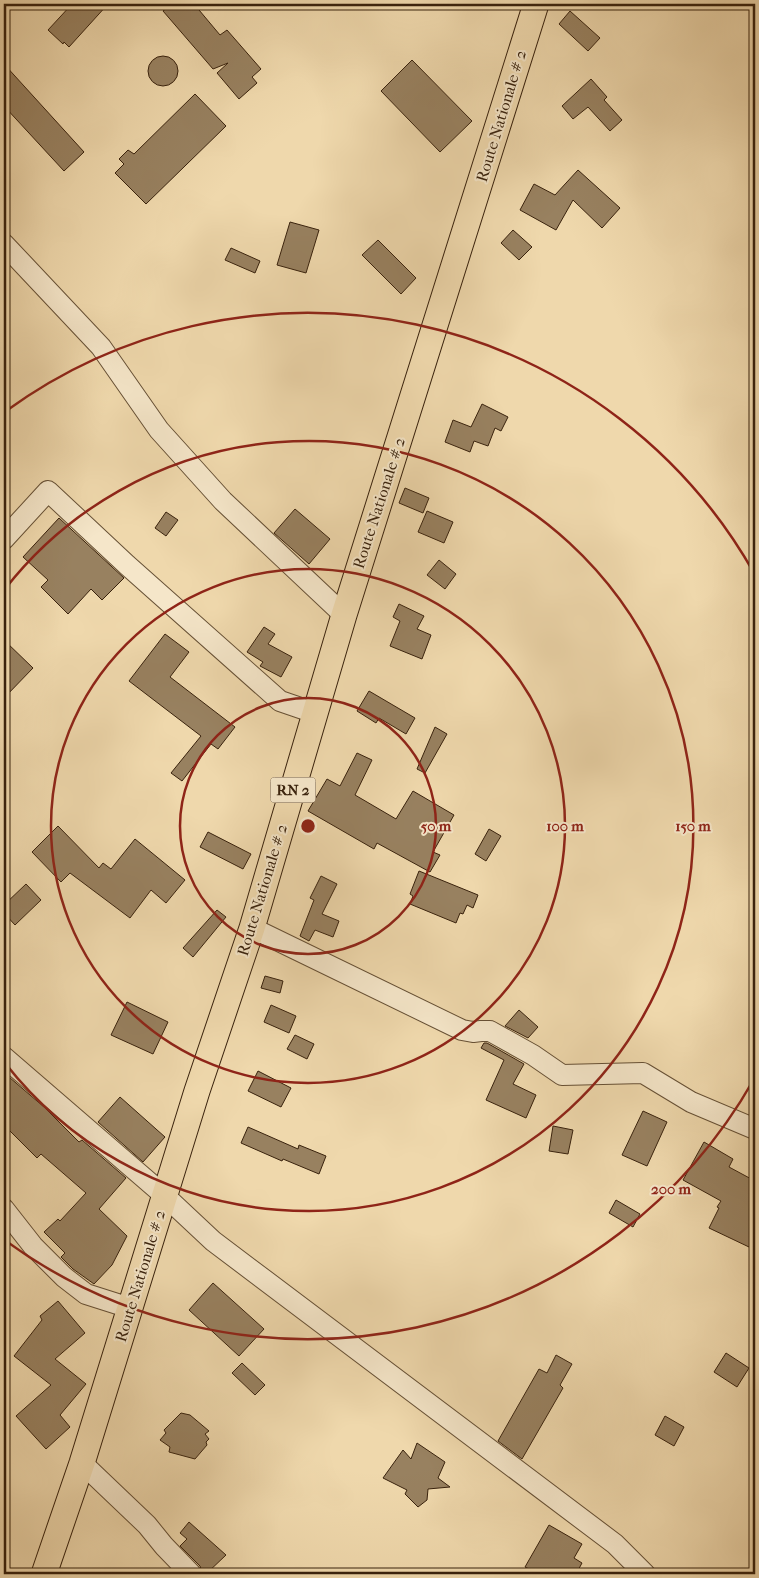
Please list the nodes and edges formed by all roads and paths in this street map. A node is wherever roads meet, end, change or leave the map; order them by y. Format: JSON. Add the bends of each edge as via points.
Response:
{"nodes":[{"id":1,"x":536,"y":4,"type":"edge"},
{"id":2,"x":4,"y":244,"type":"edge"},
{"id":3,"x":4,"y":539,"type":"edge"},
{"id":4,"x":344,"y":614,"type":"junction"},
{"id":5,"x":315,"y":713,"type":"junction"},
{"id":6,"x":252,"y":928,"type":"junction"},
{"id":7,"x":4,"y":1057,"type":"edge"},
{"id":8,"x":755,"y":1129,"type":"edge"},
{"id":9,"x":164,"y":1196,"type":"junction"},
{"id":10,"x":4,"y":1209,"type":"edge"},
{"id":11,"x":130,"y":1308,"type":"junction"},
{"id":12,"x":82,"y":1463,"type":"junction"},
{"id":13,"x":44,"y":1574,"type":"edge"},
{"id":14,"x":191,"y":1574,"type":"edge"},
{"id":15,"x":645,"y":1574,"type":"edge"}],
"edges":[{"from":1,"to":4,"type":"main road","name":"Route Nationale # 2","number":"RN 2"},
{"from":2,"to":4,"type":"street","via":[[101,347],[160,430],[222,501]]},
{"from":3,"to":5,"type":"street","via":[[48,491],[280,701]]},
{"from":4,"to":5,"type":"main road","name":"Route Nationale # 2","number":"RN 2"},
{"from":5,"to":6,"type":"main road","name":"Route Nationale # 2","number":"RN 2"},
{"from":6,"to":8,"type":"street","via":[[462,1030],[490,1031],[562,1075],[644,1073],[690,1102]]},
{"from":6,"to":9,"type":"main road","name":"Route Nationale # 2","number":"RN 2"},
{"from":7,"to":9,"type":"street"},
{"from":9,"to":11,"type":"main road","name":"Route Nationale # 2","number":"RN 2"},
{"from":9,"to":15,"type":"street","via":[[214,1242],[615,1544]]},
{"from":10,"to":11,"type":"street","via":[[33,1246],[79,1289]]},
{"from":11,"to":12,"type":"main road","name":"Route Nationale # 2","number":"RN 2"},
{"from":12,"to":13,"type":"main road","name":"Route Nationale # 2","number":"RN 2"},
{"from":12,"to":14,"type":"street","via":[[147,1525]]}]}
